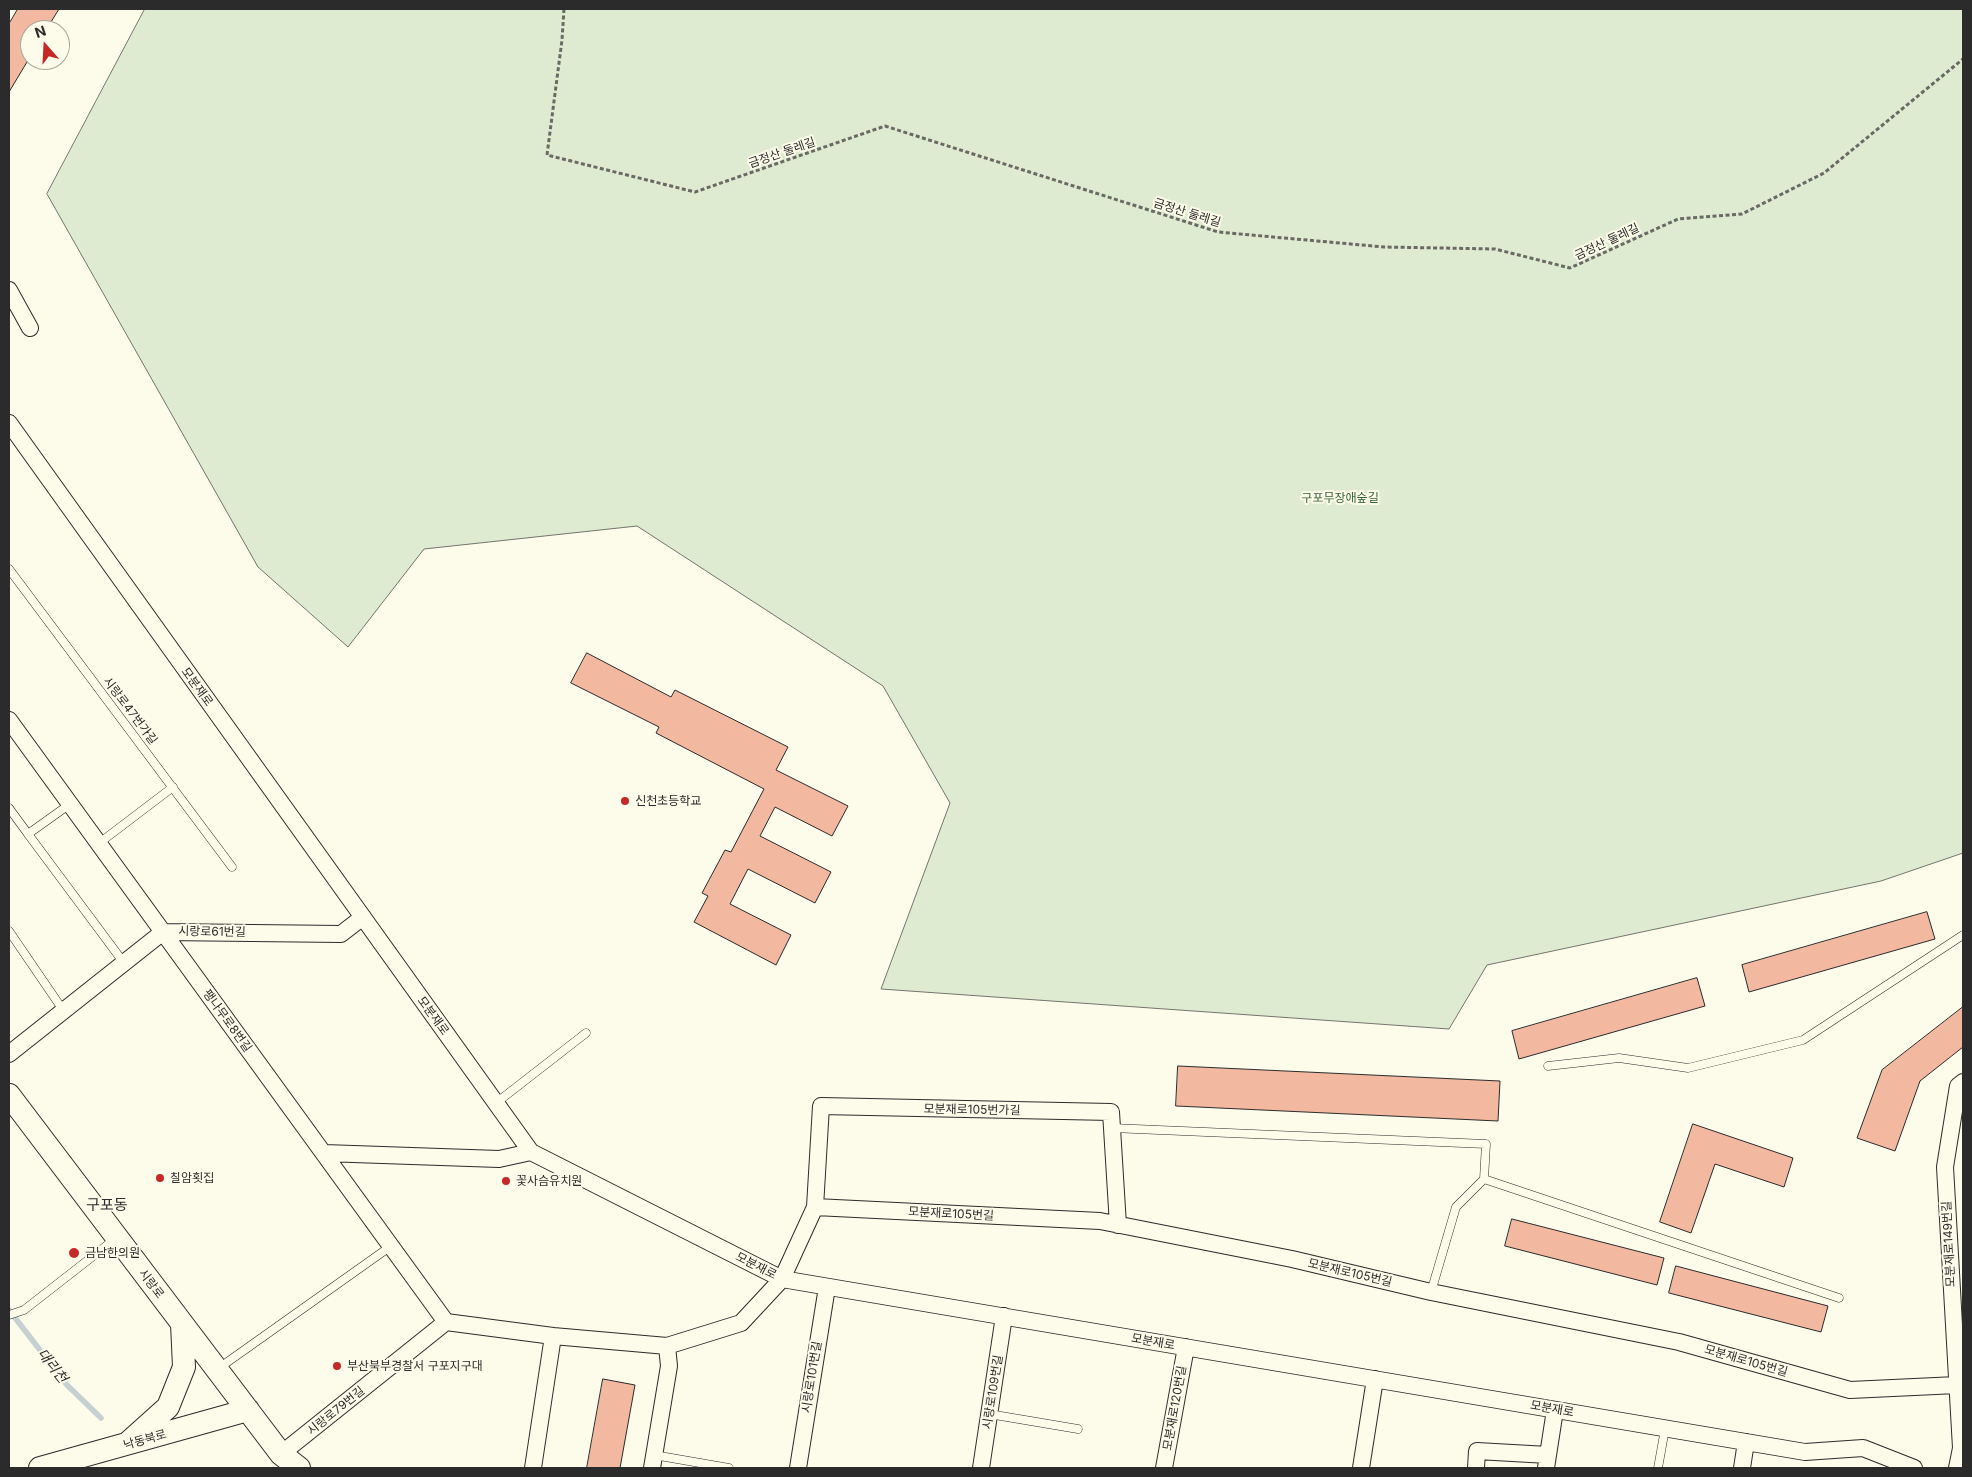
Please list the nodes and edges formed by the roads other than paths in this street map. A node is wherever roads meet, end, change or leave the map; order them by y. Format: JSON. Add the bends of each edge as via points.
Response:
{"nodes":[{"id":1,"x":9,"y":290,"type":"edge"},
{"id":2,"x":30,"y":328,"type":"dead end"},
{"id":3,"x":9,"y":426,"type":"edge"},
{"id":4,"x":9,"y":569,"type":"edge"},
{"id":5,"x":9,"y":720,"type":"edge"},
{"id":6,"x":173,"y":787,"type":"junction"},
{"id":7,"x":70,"y":804,"type":"junction"},
{"id":8,"x":9,"y":808,"type":"edge"},
{"id":9,"x":28,"y":834,"type":"junction"},
{"id":10,"x":98,"y":844,"type":"junction"},
{"id":11,"x":232,"y":867,"type":"dead end"},
{"id":12,"x":362,"y":917,"type":"junction"},
{"id":13,"x":9,"y":931,"type":"edge"},
{"id":14,"x":162,"y":932,"type":"junction"},
{"id":15,"x":1963,"y":935,"type":"edge"},
{"id":16,"x":124,"y":963,"type":"junction"},
{"id":17,"x":64,"y":1010,"type":"junction"},
{"id":18,"x":586,"y":1033,"type":"dead end"},
{"id":19,"x":9,"y":1054,"type":"edge"},
{"id":20,"x":1548,"y":1066,"type":"dead end"},
{"id":21,"x":1963,"y":1082,"type":"edge"},
{"id":22,"x":9,"y":1095,"type":"edge"},
{"id":23,"x":496,"y":1103,"type":"junction"},
{"id":24,"x":1112,"y":1128,"type":"junction"},
{"id":25,"x":531,"y":1152,"type":"junction"},
{"id":26,"x":324,"y":1154,"type":"junction"},
{"id":27,"x":1484,"y":1179,"type":"junction"},
{"id":28,"x":815,"y":1207,"type":"junction"},
{"id":29,"x":1118,"y":1225,"type":"junction"},
{"id":30,"x":117,"y":1238,"type":"junction"},
{"id":31,"x":391,"y":1246,"type":"junction"},
{"id":32,"x":782,"y":1279,"type":"junction"},
{"id":33,"x":827,"y":1286,"type":"junction"},
{"id":34,"x":1431,"y":1292,"type":"junction"},
{"id":35,"x":1839,"y":1298,"type":"dead end"},
{"id":36,"x":9,"y":1315,"type":"edge"},
{"id":37,"x":1004,"y":1316,"type":"junction"},
{"id":38,"x":1958,"y":1318,"type":"edge"},
{"id":39,"x":446,"y":1322,"type":"junction"},
{"id":40,"x":182,"y":1324,"type":"junction"},
{"id":41,"x":553,"y":1336,"type":"junction"},
{"id":42,"x":667,"y":1346,"type":"junction"},
{"id":43,"x":1186,"y":1347,"type":"junction"},
{"id":44,"x":216,"y":1370,"type":"junction"},
{"id":45,"x":1375,"y":1379,"type":"junction"},
{"id":46,"x":1957,"y":1385,"type":"junction"},
{"id":47,"x":248,"y":1410,"type":"junction"},
{"id":48,"x":1555,"y":1410,"type":"junction"},
{"id":49,"x":989,"y":1414,"type":"junction"},
{"id":50,"x":1665,"y":1428,"type":"junction"},
{"id":51,"x":1078,"y":1429,"type":"dead end"},
{"id":52,"x":1746,"y":1442,"type":"junction"},
{"id":53,"x":125,"y":1446,"type":"junction"},
{"id":54,"x":282,"y":1454,"type":"junction"},
{"id":55,"x":653,"y":1461,"type":"edge"},
{"id":56,"x":1547,"y":1462,"type":"edge"},
{"id":57,"x":80,"y":1463,"type":"edge"},
{"id":58,"x":40,"y":1468,"type":"edge"},
{"id":59,"x":299,"y":1468,"type":"edge"},
{"id":60,"x":534,"y":1468,"type":"edge"},
{"id":61,"x":729,"y":1468,"type":"edge"},
{"id":62,"x":798,"y":1468,"type":"edge"},
{"id":63,"x":981,"y":1468,"type":"edge"},
{"id":64,"x":1164,"y":1468,"type":"edge"},
{"id":65,"x":1361,"y":1468,"type":"edge"},
{"id":66,"x":1476,"y":1468,"type":"edge"},
{"id":67,"x":1658,"y":1468,"type":"edge"},
{"id":68,"x":1742,"y":1468,"type":"edge"},
{"id":69,"x":1914,"y":1468,"type":"edge"},
{"id":70,"x":1957,"y":1468,"type":"edge"}],
"edges":[{"from":1,"to":2,"type":"street"},
{"from":3,"to":12,"type":"street","name":"모분재로"},
{"from":4,"to":6,"type":"lane","name":"시랑로47번가길"},
{"from":5,"to":7,"type":"street","name":"팽나무로8번길"},
{"from":6,"to":10,"type":"lane"},
{"from":6,"to":11,"type":"lane","name":"시랑로47번가길"},
{"from":7,"to":9,"type":"lane"},
{"from":7,"to":10,"type":"street","name":"팽나무로8번길"},
{"from":8,"to":9,"type":"lane"},
{"from":9,"to":16,"type":"lane"},
{"from":10,"to":14,"type":"street","name":"팽나무로8번길"},
{"from":12,"to":14,"type":"street","name":"시랑로61번길","via":[[341,934]]},
{"from":12,"to":23,"type":"street","name":"모분재로"},
{"from":13,"to":17,"type":"lane"},
{"from":14,"to":16,"type":"street","name":"시랑로61번길"},
{"from":14,"to":26,"type":"street","name":"팽나무로8번길"},
{"from":15,"to":20,"type":"lane","via":[[1803,1040],[1688,1068],[1619,1058]]},
{"from":16,"to":17,"type":"street","name":"시랑로61번길"},
{"from":17,"to":19,"type":"street","name":"시랑로61번길"},
{"from":18,"to":23,"type":"lane"},
{"from":21,"to":38,"type":"street","name":"모분재로149번길","via":[[1958,1086],[1945,1167]]},
{"from":22,"to":30,"type":"main road","name":"시랑로"},
{"from":23,"to":25,"type":"street","name":"모분재로"},
{"from":24,"to":27,"type":"lane","via":[[1486,1144]]},
{"from":24,"to":28,"type":"street","name":"모분재로105번가길","via":[[1111,1112],[821,1106]]},
{"from":24,"to":29,"type":"street","name":"모분재로105번가길"},
{"from":25,"to":26,"type":"street","via":[[499,1159]]},
{"from":25,"to":32,"type":"street","name":"모분재로"},
{"from":26,"to":31,"type":"street","name":"팽나무로8번길"},
{"from":27,"to":34,"type":"lane","via":[[1456,1207]]},
{"from":27,"to":35,"type":"lane"},
{"from":28,"to":29,"type":"street","name":"모분재로105번길","via":[[1100,1221]]},
{"from":28,"to":32,"type":"street"},
{"from":29,"to":34,"type":"street","name":"모분재로105번길","via":[[1292,1259]]},
{"from":30,"to":36,"type":"lane","via":[[24,1310]]},
{"from":30,"to":40,"type":"main road","name":"시랑로"},
{"from":31,"to":39,"type":"street","name":"팽나무로8번길"},
{"from":31,"to":44,"type":"lane"},
{"from":32,"to":33,"type":"street","name":"모분재로"},
{"from":32,"to":42,"type":"street","via":[[741,1323]]},
{"from":33,"to":37,"type":"street","name":"모분재로"},
{"from":33,"to":62,"type":"street","name":"시랑로101번길"},
{"from":34,"to":46,"type":"street","name":"모분재로105번길","via":[[1679,1342],[1850,1390]]},
{"from":37,"to":43,"type":"street","name":"모분재로"},
{"from":37,"to":49,"type":"street","name":"시랑로109번길"},
{"from":38,"to":46,"type":"street","name":"모분재로149번길"},
{"from":39,"to":41,"type":"street"},
{"from":39,"to":54,"type":"street","name":"시랑로79번길"},
{"from":40,"to":44,"type":"main road","name":"시랑로"},
{"from":40,"to":53,"type":"main road","via":[[184,1367],[168,1407]]},
{"from":41,"to":42,"type":"street"},
{"from":41,"to":60,"type":"street"},
{"from":42,"to":55,"type":"street","via":[[669,1366]]},
{"from":43,"to":45,"type":"street","name":"모분재로"},
{"from":43,"to":64,"type":"street","name":"모분재로120번길"},
{"from":44,"to":47,"type":"main road","name":"시랑로"},
{"from":45,"to":48,"type":"street","name":"모분재로"},
{"from":45,"to":65,"type":"street"},
{"from":46,"to":70,"type":"street","name":"모분재로149번길","via":[[1961,1448]]},
{"from":47,"to":53,"type":"main road","name":"낙동북로"},
{"from":47,"to":54,"type":"main road","name":"시랑로"},
{"from":48,"to":50,"type":"street","name":"모분재로"},
{"from":48,"to":56,"type":"street"},
{"from":49,"to":51,"type":"lane"},
{"from":49,"to":63,"type":"street","name":"시랑로109번길"},
{"from":50,"to":52,"type":"street","name":"모분재로"},
{"from":50,"to":67,"type":"lane"},
{"from":52,"to":68,"type":"street"},
{"from":52,"to":69,"type":"street","name":"모분재로","via":[[1805,1452],[1863,1448]]},
{"from":53,"to":57,"type":"main road","name":"낙동북로"},
{"from":54,"to":59,"type":"main road","name":"시랑로"},
{"from":55,"to":61,"type":"lane"},
{"from":56,"to":66,"type":"street","via":[[1477,1451]]},
{"from":57,"to":58,"type":"main road","name":"낙동북로"}]}
